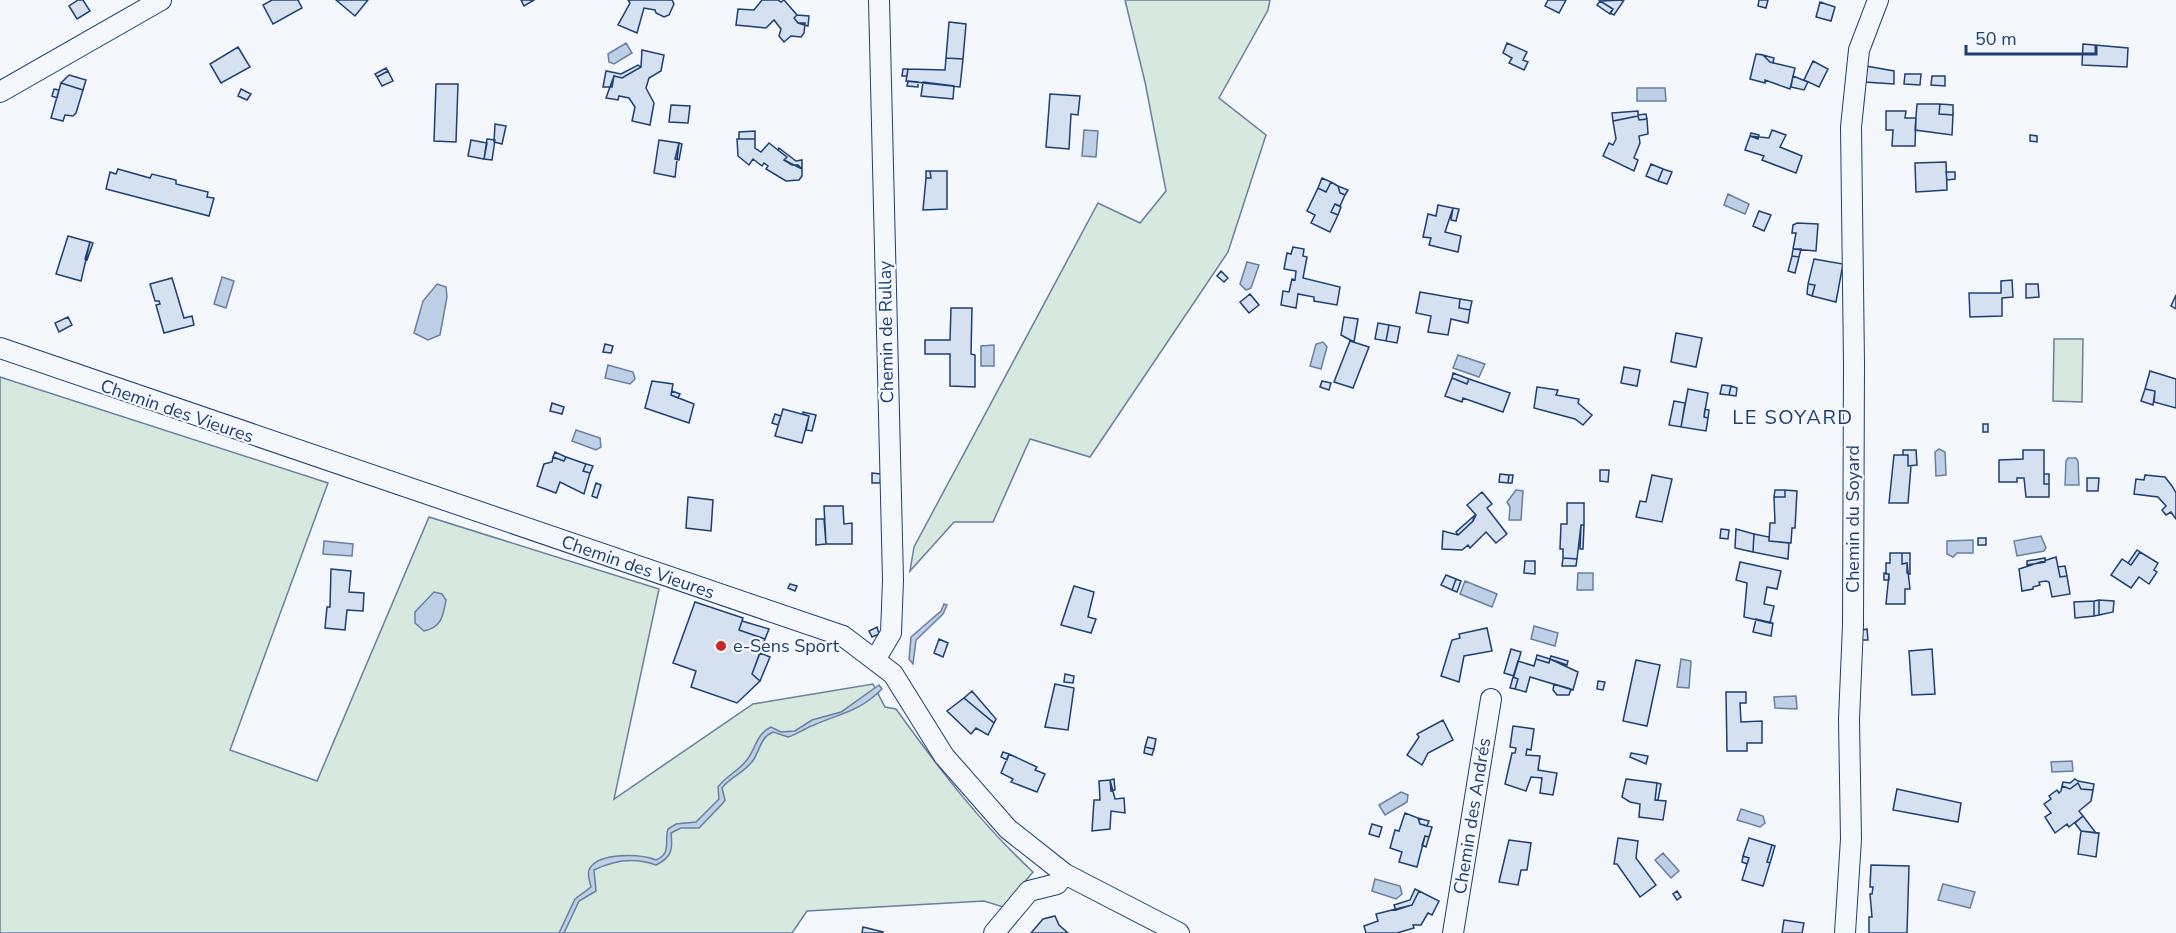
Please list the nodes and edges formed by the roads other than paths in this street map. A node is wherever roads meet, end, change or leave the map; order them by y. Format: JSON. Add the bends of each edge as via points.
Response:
{"nodes":[{"id":1,"x":161,"y":0,"type":"edge"},
{"id":2,"x":879,"y":0,"type":"edge"},
{"id":3,"x":1878,"y":0,"type":"edge"},
{"id":4,"x":0,"y":92,"type":"edge"},
{"id":5,"x":0,"y":348,"type":"edge"},
{"id":6,"x":875,"y":660,"type":"junction"},
{"id":7,"x":1491,"y":699,"type":"dead end"},
{"id":8,"x":1065,"y":874,"type":"junction"},
{"id":9,"x":994,"y":933,"type":"edge"},
{"id":10,"x":1179,"y":933,"type":"edge"},
{"id":11,"x":1453,"y":933,"type":"edge"},
{"id":12,"x":1845,"y":933,"type":"edge"}],
"edges":[{"from":1,"to":4,"type":"street"},
{"from":2,"to":6,"type":"street","name":"Chemin de Rullay","via":[[893,580],[891,633]]},
{"from":3,"to":12,"type":"street","name":"Chemin du Soyard","via":[[1859,50],[1851,127],[1853,613],[1849,719],[1851,839]]},
{"from":5,"to":6,"type":"street","name":"Chemin des Vieures","via":[[843,636]]},
{"from":6,"to":8,"type":"street","name":"Chemin des Vieures","via":[[893,674],[944,756],[1008,829]]},
{"from":7,"to":11,"type":"street","name":"Chemin des Andrés"},
{"from":8,"to":9,"type":"street","via":[[1057,884],[1029,891]]},
{"from":8,"to":10,"type":"street","name":"Chemin des Vieures"}]}
